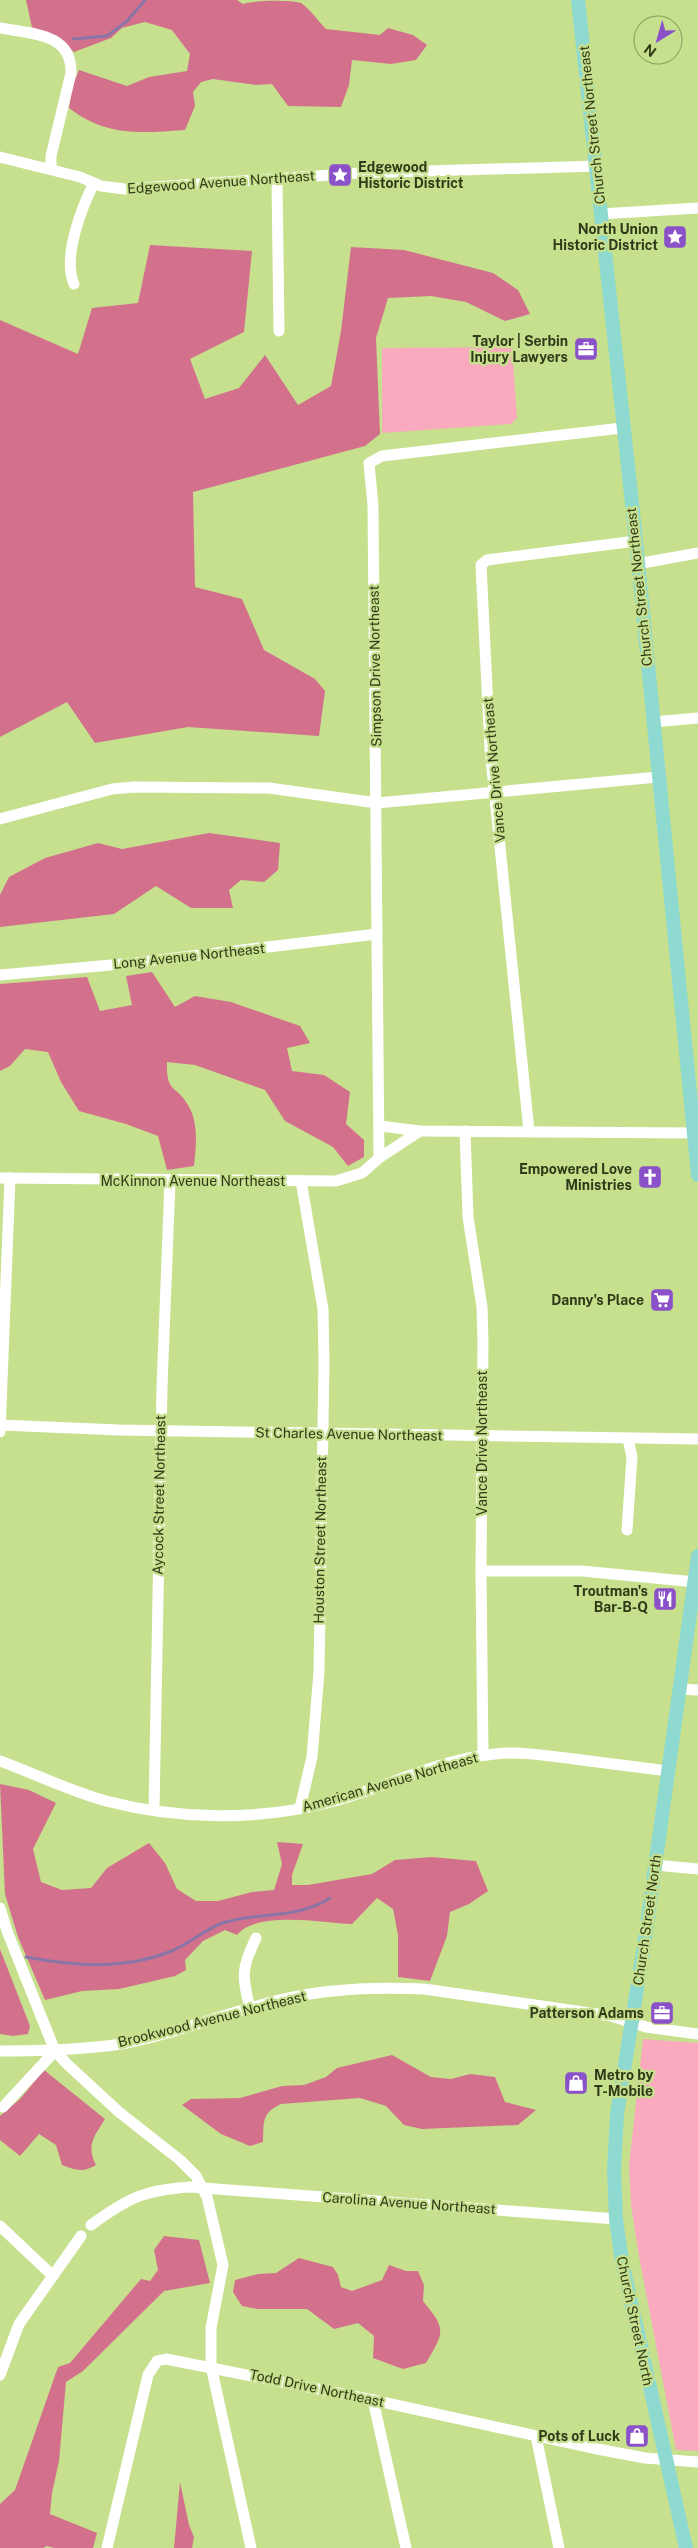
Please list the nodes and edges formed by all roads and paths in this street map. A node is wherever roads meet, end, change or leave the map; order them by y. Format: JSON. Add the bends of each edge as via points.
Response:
{"nodes":[{"id":1,"x":578,"y":0,"type":"edge"},
{"id":2,"x":0,"y":28,"type":"edge"},
{"id":3,"x":0,"y":157,"type":"edge"},
{"id":4,"x":597,"y":166,"type":"junction"},
{"id":5,"x":51,"y":169,"type":"junction"},
{"id":6,"x":277,"y":179,"type":"junction"},
{"id":7,"x":94,"y":183,"type":"junction"},
{"id":8,"x":698,"y":208,"type":"edge"},
{"id":9,"x":601,"y":214,"type":"junction"},
{"id":10,"x":74,"y":284,"type":"dead end"},
{"id":11,"x":279,"y":331,"type":"dead end"},
{"id":12,"x":622,"y":428,"type":"junction"},
{"id":13,"x":636,"y":541,"type":"junction"},
{"id":14,"x":698,"y":554,"type":"edge"},
{"id":15,"x":637,"y":564,"type":"junction"},
{"id":16,"x":698,"y":718,"type":"edge"},
{"id":17,"x":653,"y":722,"type":"junction"},
{"id":18,"x":658,"y":777,"type":"junction"},
{"id":19,"x":495,"y":793,"type":"junction"},
{"id":20,"x":377,"y":803,"type":"junction"},
{"id":21,"x":0,"y":820,"type":"edge"},
{"id":22,"x":377,"y":934,"type":"junction"},
{"id":23,"x":0,"y":975,"type":"edge"},
{"id":24,"x":380,"y":1126,"type":"junction"},
{"id":25,"x":420,"y":1131,"type":"junction"},
{"id":26,"x":465,"y":1131,"type":"junction"},
{"id":27,"x":529,"y":1131,"type":"junction"},
{"id":28,"x":693,"y":1133,"type":"junction"},
{"id":29,"x":379,"y":1158,"type":"junction"},
{"id":30,"x":0,"y":1167,"type":"edge"},
{"id":31,"x":698,"y":1175,"type":"edge"},
{"id":32,"x":3,"y":1178,"type":"edge"},
{"id":33,"x":170,"y":1181,"type":"junction"},
{"id":34,"x":301,"y":1181,"type":"junction"},
{"id":35,"x":3,"y":1308,"type":"edge"},
{"id":36,"x":0,"y":1425,"type":"edge"},
{"id":37,"x":161,"y":1431,"type":"junction"},
{"id":38,"x":0,"y":1432,"type":"edge"},
{"id":39,"x":322,"y":1433,"type":"junction"},
{"id":40,"x":482,"y":1436,"type":"junction"},
{"id":41,"x":628,"y":1439,"type":"junction"},
{"id":42,"x":698,"y":1439,"type":"edge"},
{"id":43,"x":627,"y":1530,"type":"dead end"},
{"id":44,"x":698,"y":1556,"type":"edge"},
{"id":45,"x":481,"y":1571,"type":"junction"},
{"id":46,"x":695,"y":1582,"type":"junction"},
{"id":47,"x":679,"y":1689,"type":"junction"},
{"id":48,"x":698,"y":1690,"type":"edge"},
{"id":49,"x":483,"y":1755,"type":"junction"},
{"id":50,"x":0,"y":1761,"type":"edge"},
{"id":51,"x":668,"y":1771,"type":"junction"},
{"id":52,"x":300,"y":1808,"type":"junction"},
{"id":53,"x":154,"y":1810,"type":"junction"},
{"id":54,"x":655,"y":1865,"type":"junction"},
{"id":55,"x":698,"y":1869,"type":"edge"},
{"id":56,"x":0,"y":1908,"type":"edge"},
{"id":57,"x":256,"y":1938,"type":"dead end"},
{"id":58,"x":250,"y":2009,"type":"junction"},
{"id":59,"x":632,"y":2023,"type":"junction"},
{"id":60,"x":698,"y":2034,"type":"edge"},
{"id":61,"x":0,"y":2051,"type":"edge"},
{"id":62,"x":56,"y":2051,"type":"junction"},
{"id":63,"x":3,"y":2107,"type":"dead end"},
{"id":64,"x":202,"y":2187,"type":"junction"},
{"id":65,"x":616,"y":2219,"type":"junction"},
{"id":66,"x":91,"y":2225,"type":"dead end"},
{"id":67,"x":0,"y":2226,"type":"edge"},
{"id":68,"x":81,"y":2236,"type":"dead end"},
{"id":69,"x":53,"y":2276,"type":"junction"},
{"id":70,"x":211,"y":2366,"type":"junction"},
{"id":71,"x":0,"y":2375,"type":"edge"},
{"id":72,"x":373,"y":2400,"type":"junction"},
{"id":73,"x":536,"y":2436,"type":"junction"},
{"id":74,"x":666,"y":2460,"type":"junction"},
{"id":75,"x":698,"y":2462,"type":"edge"},
{"id":76,"x":107,"y":2548,"type":"edge"},
{"id":77,"x":251,"y":2548,"type":"edge"},
{"id":78,"x":406,"y":2548,"type":"edge"},
{"id":79,"x":559,"y":2548,"type":"edge"},
{"id":80,"x":686,"y":2548,"type":"edge"}],
"edges":[{"from":1,"to":4,"type":"main road","name":"Church Street Northeast"},
{"from":2,"to":5,"type":"street","via":[[57,41],[72,60]]},
{"from":3,"to":5,"type":"street","name":"Edgewood Avenue Northeast"},
{"from":4,"to":6,"type":"street","name":"Edgewood Avenue Northeast","via":[[360,173]]},
{"from":4,"to":9,"type":"main road","name":"Church Street Northeast"},
{"from":5,"to":7,"type":"street","name":"Edgewood Avenue Northeast"},
{"from":6,"to":7,"type":"street","name":"Edgewood Avenue Northeast","via":[[125,189]]},
{"from":6,"to":11,"type":"street"},
{"from":7,"to":10,"type":"street","via":[[80,214],[72,249],[70,268]]},
{"from":8,"to":9,"type":"street"},
{"from":9,"to":12,"type":"main road","name":"Church Street Northeast"},
{"from":12,"to":13,"type":"main road","name":"Church Street Northeast"},
{"from":12,"to":20,"type":"street","name":"Simpson Drive Northeast","via":[[382,456],[369,463],[373,506]]},
{"from":13,"to":15,"type":"main road","name":"Church Street Northeast"},
{"from":13,"to":19,"type":"street","name":"Vance Drive Northeast","via":[[487,560],[481,564]]},
{"from":14,"to":15,"type":"street"},
{"from":15,"to":17,"type":"main road","name":"Church Street Northeast"},
{"from":16,"to":17,"type":"street"},
{"from":17,"to":18,"type":"main road","name":"Church Street Northeast"},
{"from":18,"to":19,"type":"street"},
{"from":18,"to":28,"type":"main road","name":"Church Street Northeast"},
{"from":19,"to":20,"type":"street"},
{"from":19,"to":27,"type":"street","name":"Vance Drive Northeast"},
{"from":20,"to":21,"type":"street","via":[[269,788],[149,786],[112,790]]},
{"from":20,"to":22,"type":"street","name":"Simpson Drive Northeast"},
{"from":22,"to":23,"type":"street","name":"Long Avenue Northeast"},
{"from":22,"to":24,"type":"street","name":"Simpson Drive Northeast"},
{"from":24,"to":25,"type":"street"},
{"from":24,"to":29,"type":"street"},
{"from":25,"to":26,"type":"street"},
{"from":25,"to":29,"type":"street","name":"McKinnon Avenue Northeast"},
{"from":26,"to":27,"type":"street"},
{"from":26,"to":40,"type":"street","name":"Vance Drive Northeast","via":[[468,1217],[482,1308]]},
{"from":27,"to":28,"type":"street"},
{"from":28,"to":31,"type":"main road","name":"Church Street Northeast"},
{"from":29,"to":34,"type":"street","name":"McKinnon Avenue Northeast","via":[[352,1178]]},
{"from":30,"to":32,"type":"street"},
{"from":32,"to":33,"type":"street","name":"McKinnon Avenue Northeast"},
{"from":32,"to":35,"type":"street"},
{"from":33,"to":34,"type":"street","name":"McKinnon Avenue Northeast"},
{"from":33,"to":37,"type":"street","name":"Aycock Street Northeast"},
{"from":34,"to":39,"type":"street","name":"Houston Street Northeast","via":[[323,1309]]},
{"from":35,"to":36,"type":"street"},
{"from":36,"to":37,"type":"street","name":"St Charles Avenue Northeast"},
{"from":36,"to":38,"type":"street"},
{"from":37,"to":39,"type":"street","name":"St Charles Avenue Northeast"},
{"from":37,"to":53,"type":"street","name":"Aycock Street Northeast"},
{"from":39,"to":40,"type":"street","name":"St Charles Avenue Northeast"},
{"from":39,"to":52,"type":"street","name":"Houston Street Northeast","via":[[319,1672],[312,1757]]},
{"from":40,"to":41,"type":"street","name":"St Charles Avenue Northeast"},
{"from":40,"to":45,"type":"street","name":"Vance Drive Northeast"},
{"from":41,"to":42,"type":"street","name":"St Charles Avenue Northeast"},
{"from":41,"to":43,"type":"street","via":[[632,1457]]},
{"from":44,"to":46,"type":"main road","name":"Church Street North"},
{"from":45,"to":46,"type":"street","via":[[582,1571]]},
{"from":45,"to":49,"type":"street","name":"Vance Drive Northeast"},
{"from":46,"to":47,"type":"main road","name":"Church Street North"},
{"from":47,"to":48,"type":"street"},
{"from":47,"to":51,"type":"main road","name":"Church Street North"},
{"from":49,"to":51,"type":"street","name":"American Avenue Northeast","via":[[532,1754]]},
{"from":49,"to":52,"type":"street","name":"American Avenue Northeast"},
{"from":50,"to":53,"type":"street","name":"American Avenue Northeast","via":[[82,1793]]},
{"from":51,"to":54,"type":"main road","name":"Church Street North"},
{"from":52,"to":53,"type":"street","name":"American Avenue Northeast","via":[[214,1816]]},
{"from":54,"to":55,"type":"street"},
{"from":54,"to":59,"type":"main road","name":"Church Street North"},
{"from":56,"to":62,"type":"street"},
{"from":57,"to":58,"type":"street","via":[[245,1961],[242,1978]]},
{"from":58,"to":59,"type":"street","name":"Brookwood Avenue Northeast","via":[[330,1990],[424,1989],[602,2014]]},
{"from":58,"to":62,"type":"street","name":"Brookwood Avenue Northeast","via":[[121,2044]]},
{"from":59,"to":60,"type":"street","name":"Brookwood Avenue Northeast"},
{"from":59,"to":65,"type":"main road","name":"Church Street North","via":[[615,2137]]},
{"from":61,"to":62,"type":"street","name":"Brookwood Avenue Northeast"},
{"from":62,"to":63,"type":"street"},
{"from":62,"to":64,"type":"street","via":[[119,2112],[180,2160]]},
{"from":64,"to":65,"type":"street","name":"Carolina Avenue Northeast"},
{"from":64,"to":66,"type":"street","name":"Carolina Avenue Northeast","via":[[157,2189],[142,2194],[119,2204]]},
{"from":64,"to":70,"type":"street","via":[[213,2216],[223,2265],[211,2328]]},
{"from":65,"to":74,"type":"main road","name":"Church Street North","via":[[633,2317]]},
{"from":67,"to":69,"type":"street"},
{"from":68,"to":69,"type":"street"},
{"from":69,"to":71,"type":"street","via":[[19,2324]]},
{"from":70,"to":72,"type":"street","name":"Todd Drive Northeast"},
{"from":70,"to":76,"type":"street","name":"Todd Drive Northeast","via":[[166,2359],[152,2367],[142,2395]]},
{"from":70,"to":77,"type":"street"},
{"from":72,"to":73,"type":"street","name":"Todd Drive Northeast"},
{"from":72,"to":78,"type":"street"},
{"from":73,"to":74,"type":"street","name":"Todd Drive Northeast"},
{"from":73,"to":79,"type":"street"},
{"from":74,"to":75,"type":"street","name":"Todd Drive Northeast"},
{"from":74,"to":80,"type":"main road","name":"Church Street North"}]}
